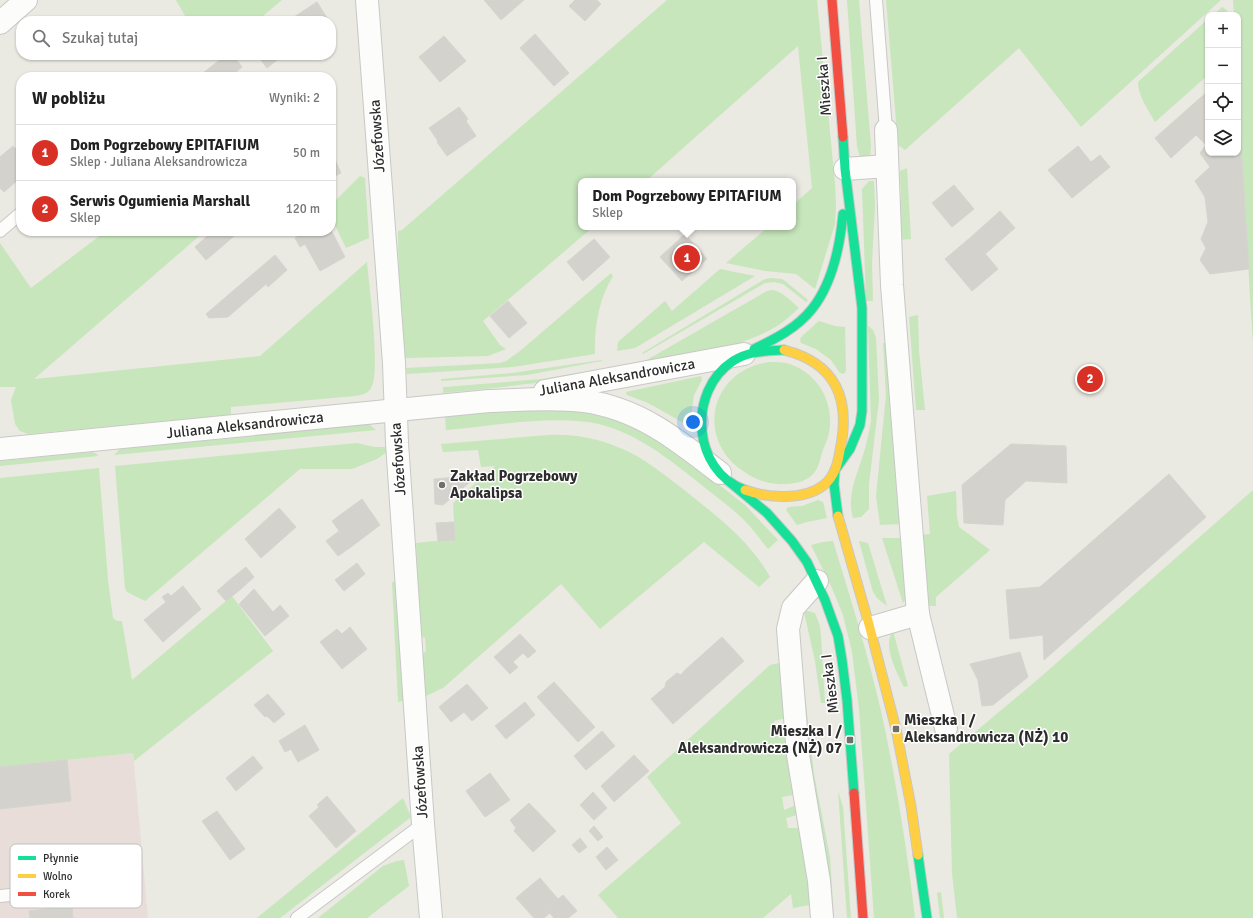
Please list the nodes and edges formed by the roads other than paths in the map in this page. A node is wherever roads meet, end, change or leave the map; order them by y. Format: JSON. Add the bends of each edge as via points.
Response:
{"nodes":[{"id":1,"x":26,"y":0,"type":"edge"},
{"id":2,"x":367,"y":0,"type":"edge"},
{"id":3,"x":832,"y":0,"type":"edge"},
{"id":4,"x":876,"y":0,"type":"edge"},
{"id":5,"x":0,"y":23,"type":"edge"},
{"id":6,"x":886,"y":130,"type":"joint"},
{"id":7,"x":887,"y":166,"type":"junction"},
{"id":8,"x":845,"y":169,"type":"junction"},
{"id":9,"x":16,"y":217,"type":"edge"},
{"id":10,"x":0,"y":231,"type":"edge"},
{"id":11,"x":744,"y":354,"type":"junction"},
{"id":12,"x":489,"y":401,"type":"junction"},
{"id":13,"x":395,"y":410,"type":"junction"},
{"id":14,"x":0,"y":449,"type":"edge"},
{"id":15,"x":835,"y":470,"type":"junction"},
{"id":16,"x":725,"y":478,"type":"junction"},
{"id":17,"x":817,"y":581,"type":"junction"},
{"id":18,"x":918,"y":614,"type":"junction"},
{"id":19,"x":870,"y":628,"type":"junction"},
{"id":20,"x":946,"y":728,"type":"dead end"},
{"id":21,"x":423,"y":824,"type":"junction"},
{"id":22,"x":10,"y":895,"type":"edge"},
{"id":23,"x":0,"y":896,"type":"edge"},
{"id":24,"x":297,"y":918,"type":"edge"},
{"id":25,"x":431,"y":918,"type":"edge"},
{"id":26,"x":822,"y":918,"type":"edge"},
{"id":27,"x":863,"y":918,"type":"edge"},
{"id":28,"x":927,"y":918,"type":"edge"}],
"edges":[{"from":1,"to":5,"type":"street"},
{"from":2,"to":13,"type":"street","name":"Józefowska","via":[[394,363]]},
{"from":3,"to":8,"type":"street","name":"Mieszka I"},
{"from":4,"to":6,"type":"lane"},
{"from":6,"to":7,"type":"street"},
{"from":7,"to":8,"type":"street"},
{"from":7,"to":18,"type":"street","via":[[892,285]]},
{"from":8,"to":11,"type":"street","via":[[842,224],[834,262],[825,285],[814,305],[799,322],[776,338]]},
{"from":8,"to":15,"type":"street","via":[[862,308],[862,411],[860,424],[850,449]]},
{"from":9,"to":10,"type":"lane"},
{"from":11,"to":12,"type":"street","name":"Juliana Aleksandrowicza"},
{"from":11,"to":15,"type":"street","via":[[784,350],[796,352],[808,356],[828,373],[841,397],[844,420],[844,432]]},
{"from":11,"to":16,"type":"street","via":[[718,373],[706,393],[700,416],[707,451],[712,463]]},
{"from":12,"to":13,"type":"street","name":"Juliana Aleksandrowicza"},
{"from":12,"to":16,"type":"street","name":"Juliana Aleksandrowicza","via":[[584,401],[614,408],[651,423],[687,447]]},
{"from":13,"to":14,"type":"street","name":"Juliana Aleksandrowicza"},
{"from":13,"to":21,"type":"street","name":"Józefowska"},
{"from":15,"to":16,"type":"street","via":[[832,477],[818,490],[794,496],[749,492]]},
{"from":15,"to":19,"type":"street","via":[[835,497],[839,519]]},
{"from":16,"to":17,"type":"street","name":"Mieszka I","via":[[767,513],[790,537]]},
{"from":17,"to":26,"type":"street","via":[[793,608],[788,629],[798,755],[819,881]]},
{"from":17,"to":27,"type":"street","name":"Mieszka I","via":[[838,636],[842,660]]},
{"from":18,"to":19,"type":"street"},
{"from":18,"to":20,"type":"street"},
{"from":19,"to":28,"type":"street","via":[[896,729],[911,806]]},
{"from":21,"to":24,"type":"lane"},
{"from":21,"to":25,"type":"street","name":"Józefowska"},
{"from":22,"to":23,"type":"lane"}]}
